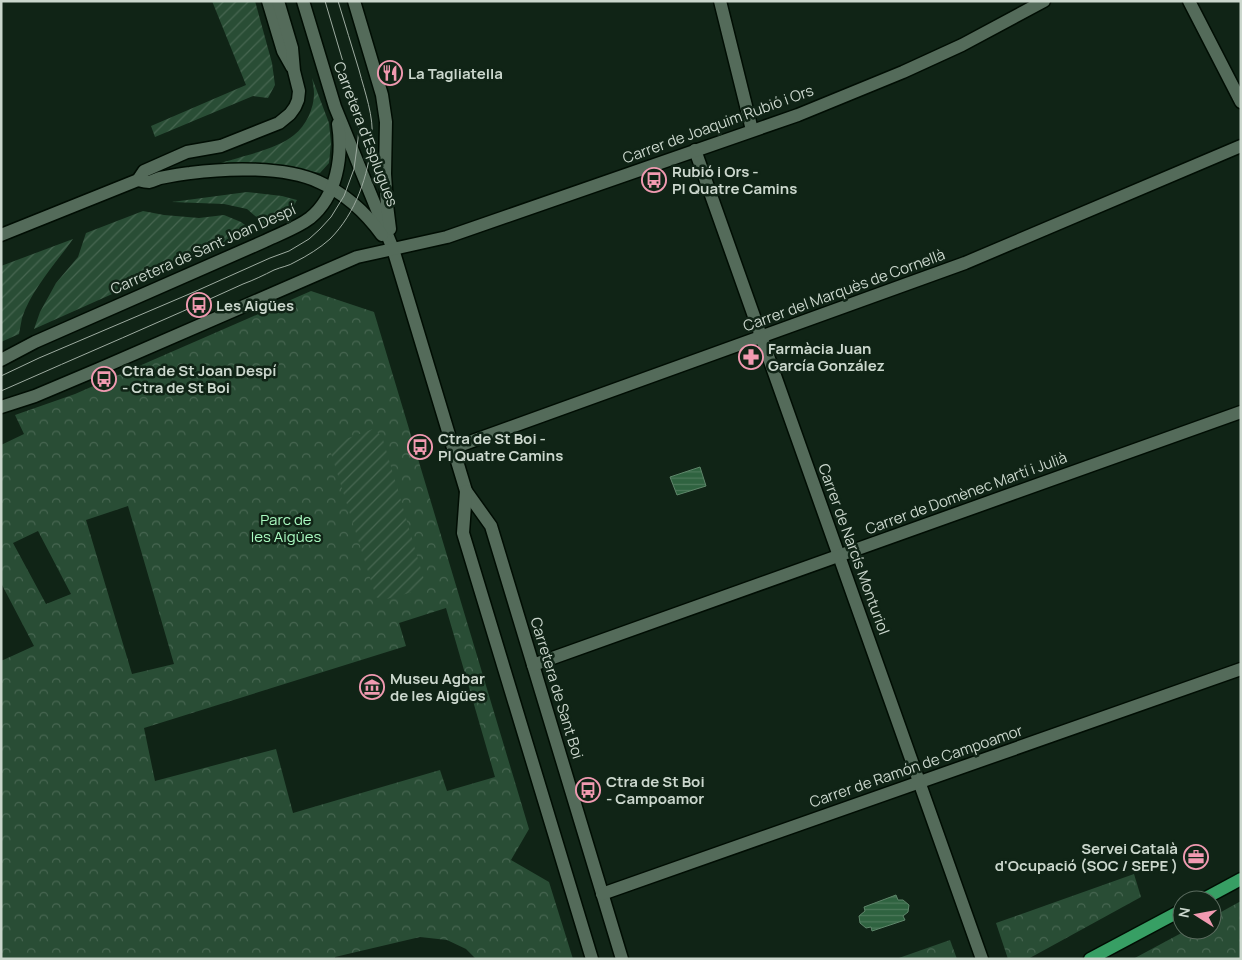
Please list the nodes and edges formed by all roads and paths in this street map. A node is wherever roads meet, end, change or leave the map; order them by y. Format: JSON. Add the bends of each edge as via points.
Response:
{"nodes":[{"id":1,"x":268,"y":1,"type":"edge"},
{"id":2,"x":278,"y":1,"type":"edge"},
{"id":3,"x":303,"y":1,"type":"edge"},
{"id":4,"x":354,"y":1,"type":"edge"},
{"id":5,"x":720,"y":1,"type":"edge"},
{"id":6,"x":1044,"y":1,"type":"edge"},
{"id":7,"x":1189,"y":1,"type":"edge"},
{"id":8,"x":294,"y":71,"type":"junction"},
{"id":9,"x":1241,"y":102,"type":"edge"},
{"id":10,"x":335,"y":107,"type":"junction"},
{"id":11,"x":752,"y":130,"type":"junction"},
{"id":12,"x":1241,"y":146,"type":"edge"},
{"id":13,"x":695,"y":150,"type":"junction"},
{"id":14,"x":138,"y":180,"type":"junction"},
{"id":15,"x":331,"y":189,"type":"junction"},
{"id":16,"x":1,"y":235,"type":"edge"},
{"id":17,"x":393,"y":249,"type":"junction"},
{"id":18,"x":761,"y":337,"type":"junction"},
{"id":19,"x":1,"y":360,"type":"edge"},
{"id":20,"x":1,"y":407,"type":"edge"},
{"id":21,"x":1241,"y":412,"type":"edge"},
{"id":22,"x":453,"y":448,"type":"junction"},
{"id":23,"x":466,"y":491,"type":"junction"},
{"id":24,"x":839,"y":556,"type":"junction"},
{"id":25,"x":533,"y":665,"type":"junction"},
{"id":26,"x":1241,"y":669,"type":"edge"},
{"id":27,"x":919,"y":782,"type":"junction"},
{"id":28,"x":1241,"y":880,"type":"edge"},
{"id":29,"x":1222,"y":890,"type":"edge"},
{"id":30,"x":602,"y":894,"type":"junction"},
{"id":31,"x":1172,"y":915,"type":"edge"},
{"id":32,"x":592,"y":959,"type":"edge"},
{"id":33,"x":622,"y":959,"type":"edge"},
{"id":34,"x":982,"y":959,"type":"edge"},
{"id":35,"x":1090,"y":959,"type":"edge"}],
"edges":[{"from":1,"to":8,"type":"street","via":[[283,51]]},
{"from":2,"to":8,"type":"street","via":[[292,48]]},
{"from":3,"to":10,"type":"street","name":"Carretera d'Esplugues"},
{"from":4,"to":17,"type":"street","name":"Carretera d'Esplugues","via":[[382,95],[386,122],[387,205]]},
{"from":5,"to":11,"type":"street"},
{"from":6,"to":11,"type":"street","name":"Carrer de Joaquim Rubió i Ors","via":[[903,72]]},
{"from":7,"to":9,"type":"street"},
{"from":8,"to":14,"type":"street","via":[[298,100],[295,108],[279,123],[221,146],[187,152],[144,171]]},
{"from":10,"to":15,"type":"street","name":"Carretera de Sant Joan Despí","via":[[339,150]]},
{"from":10,"to":17,"type":"street","name":"Carretera d'Esplugues"},
{"from":11,"to":13,"type":"street","name":"Carrer de Joaquim Rubió i Ors"},
{"from":12,"to":18,"type":"street","name":"Carrer del Marquès de Cornellà","via":[[966,263]]},
{"from":13,"to":17,"type":"street","name":"Carrer de Joaquim Rubió i Ors","via":[[447,237]]},
{"from":13,"to":18,"type":"street","name":"Carrer de Narcís Monturiol"},
{"from":14,"to":15,"type":"street","name":"Carretera d'Esplugues","via":[[148,182],[207,172],[268,171],[303,176]]},
{"from":14,"to":16,"type":"street"},
{"from":15,"to":17,"type":"street","name":"Carretera d'Esplugues","via":[[355,205]]},
{"from":15,"to":19,"type":"street","name":"Carretera de Sant Joan Despí","via":[[318,210],[298,225]]},
{"from":17,"to":20,"type":"street","via":[[357,257],[35,396]]},
{"from":17,"to":22,"type":"street","name":"Carretera de Sant Boi"},
{"from":18,"to":22,"type":"street","name":"Carrer del Marquès de Cornellà"},
{"from":18,"to":24,"type":"street","name":"Carrer de Narcís Monturiol"},
{"from":21,"to":24,"type":"street","name":"Carrer de Domènec Martí i Julià"},
{"from":22,"to":23,"type":"street","name":"Carretera de Sant Boi"},
{"from":23,"to":25,"type":"street","name":"Carretera de Sant Boi","via":[[491,526]]},
{"from":23,"to":32,"type":"street","name":"Carretera de Sant Boi","via":[[463,533]]},
{"from":24,"to":25,"type":"street","name":"Carrer de Domènec Martí i Julià"},
{"from":24,"to":27,"type":"street","name":"Carrer de Narcís Monturiol"},
{"from":25,"to":30,"type":"street","name":"Carretera de Sant Boi"},
{"from":26,"to":27,"type":"street","name":"Carrer de Ramón de Campoamor"},
{"from":27,"to":30,"type":"street","name":"Carrer de Ramón de Campoamor"},
{"from":27,"to":34,"type":"street","name":"Carrer de Narcís Monturiol"},
{"from":28,"to":29,"type":"main road"},
{"from":30,"to":33,"type":"street","name":"Carretera de Sant Boi"},
{"from":31,"to":35,"type":"main road"}]}
